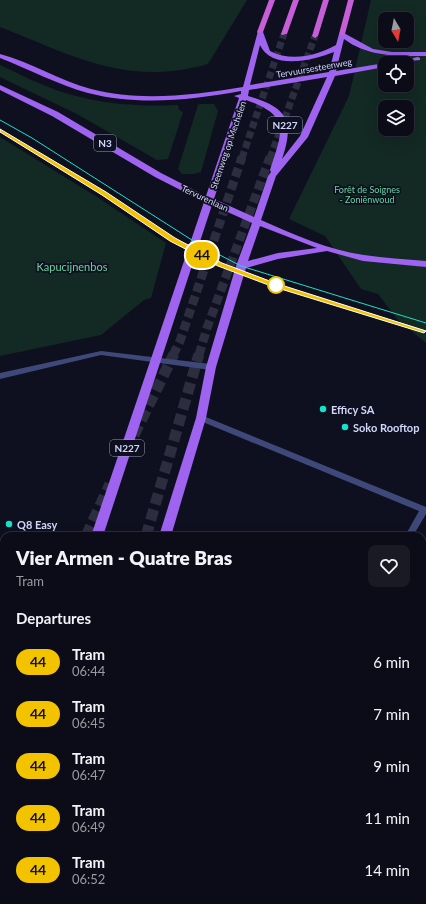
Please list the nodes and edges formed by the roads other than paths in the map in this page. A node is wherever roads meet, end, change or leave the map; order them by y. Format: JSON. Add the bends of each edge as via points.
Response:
{"nodes":[{"id":1,"x":272,"y":0,"type":"edge"},
{"id":2,"x":296,"y":0,"type":"edge"},
{"id":3,"x":326,"y":0,"type":"edge"},
{"id":4,"x":351,"y":0,"type":"edge"},
{"id":5,"x":260,"y":32,"type":"junction"},
{"id":6,"x":284,"y":34,"type":"tunnel mouth"},
{"id":7,"x":342,"y":34,"type":"junction"},
{"id":8,"x":315,"y":36,"type":"tunnel mouth"},
{"id":9,"x":338,"y":47,"type":"junction"},
{"id":10,"x":426,"y":54,"type":"edge"},
{"id":11,"x":0,"y":56,"type":"edge"},
{"id":12,"x":426,"y":58,"type":"edge"},
{"id":13,"x":414,"y":60,"type":"edge"},
{"id":14,"x":378,"y":66,"type":"edge"},
{"id":15,"x":332,"y":74,"type":"junction"},
{"id":16,"x":0,"y":87,"type":"edge"},
{"id":17,"x":245,"y":92,"type":"junction"},
{"id":18,"x":272,"y":176,"type":"junction"},
{"id":19,"x":208,"y":200,"type":"junction"},
{"id":20,"x":256,"y":220,"type":"junction"},
{"id":21,"x":328,"y":249,"type":"junction"},
{"id":22,"x":426,"y":264,"type":"edge"},
{"id":23,"x":241,"y":266,"type":"junction"},
{"id":24,"x":157,"y":360,"type":"junction"},
{"id":25,"x":211,"y":367,"type":"junction"},
{"id":26,"x":0,"y":376,"type":"edge"},
{"id":27,"x":201,"y":418,"type":"junction"},
{"id":28,"x":98,"y":532,"type":"edge"},
{"id":29,"x":166,"y":532,"type":"edge"},
{"id":30,"x":411,"y":532,"type":"edge"}],
"edges":[{"from":1,"to":5,"type":"highway"},
{"from":2,"to":6,"type":"highway"},
{"from":3,"to":8,"type":"highway"},
{"from":4,"to":7,"type":"highway"},
{"from":5,"to":9,"type":"main road","via":[[264,47],[276,56],[293,59],[313,57],[329,53]]},
{"from":5,"to":17,"type":"main road","name":"Steenweg op Mechelen"},
{"from":7,"to":9,"type":"main road"},
{"from":7,"to":10,"type":"main road","via":[[354,44],[370,51]]},
{"from":9,"to":15,"type":"main road"},
{"from":11,"to":17,"type":"main road","number":"N227","via":[[98,93],[123,97],[184,98]]},
{"from":12,"to":13,"type":"main road"},
{"from":14,"to":15,"type":"main road","name":"Tervuursesteenweg"},
{"from":15,"to":17,"type":"main road","name":"Tervuursesteenweg"},
{"from":15,"to":18,"type":"main road","via":[[304,137]]},
{"from":16,"to":19,"type":"main road","name":"Tervurenlaan","number":"N3","via":[[55,114],[158,175]]},
{"from":17,"to":18,"type":"main road","number":"N227","via":[[275,110],[284,120],[285,132]]},
{"from":17,"to":19,"type":"main road","name":"Steenweg op Mechelen","number":"N227"},
{"from":18,"to":20,"type":"main road","number":"N227"},
{"from":19,"to":20,"type":"main road","name":"Tervurenlaan","number":"N3"},
{"from":19,"to":24,"type":"main road","name":"Steenweg op Mechelen","number":"N227"},
{"from":20,"to":21,"type":"main road","name":"Tervurenlaan","number":"N3","via":[[285,234]]},
{"from":20,"to":23,"type":"main road","number":"N227"},
{"from":21,"to":22,"type":"main road","name":"Tervurenlaan","number":"N3","via":[[363,258]]},
{"from":21,"to":23,"type":"main road"},
{"from":23,"to":25,"type":"main road","number":"N227"},
{"from":24,"to":25,"type":"street"},
{"from":24,"to":26,"type":"street","via":[[101,353]]},
{"from":24,"to":28,"type":"main road","number":"N227"},
{"from":25,"to":27,"type":"main road","number":"N227"},
{"from":27,"to":29,"type":"main road","number":"N227"},
{"from":27,"to":30,"type":"street","via":[[424,510]]}]}
